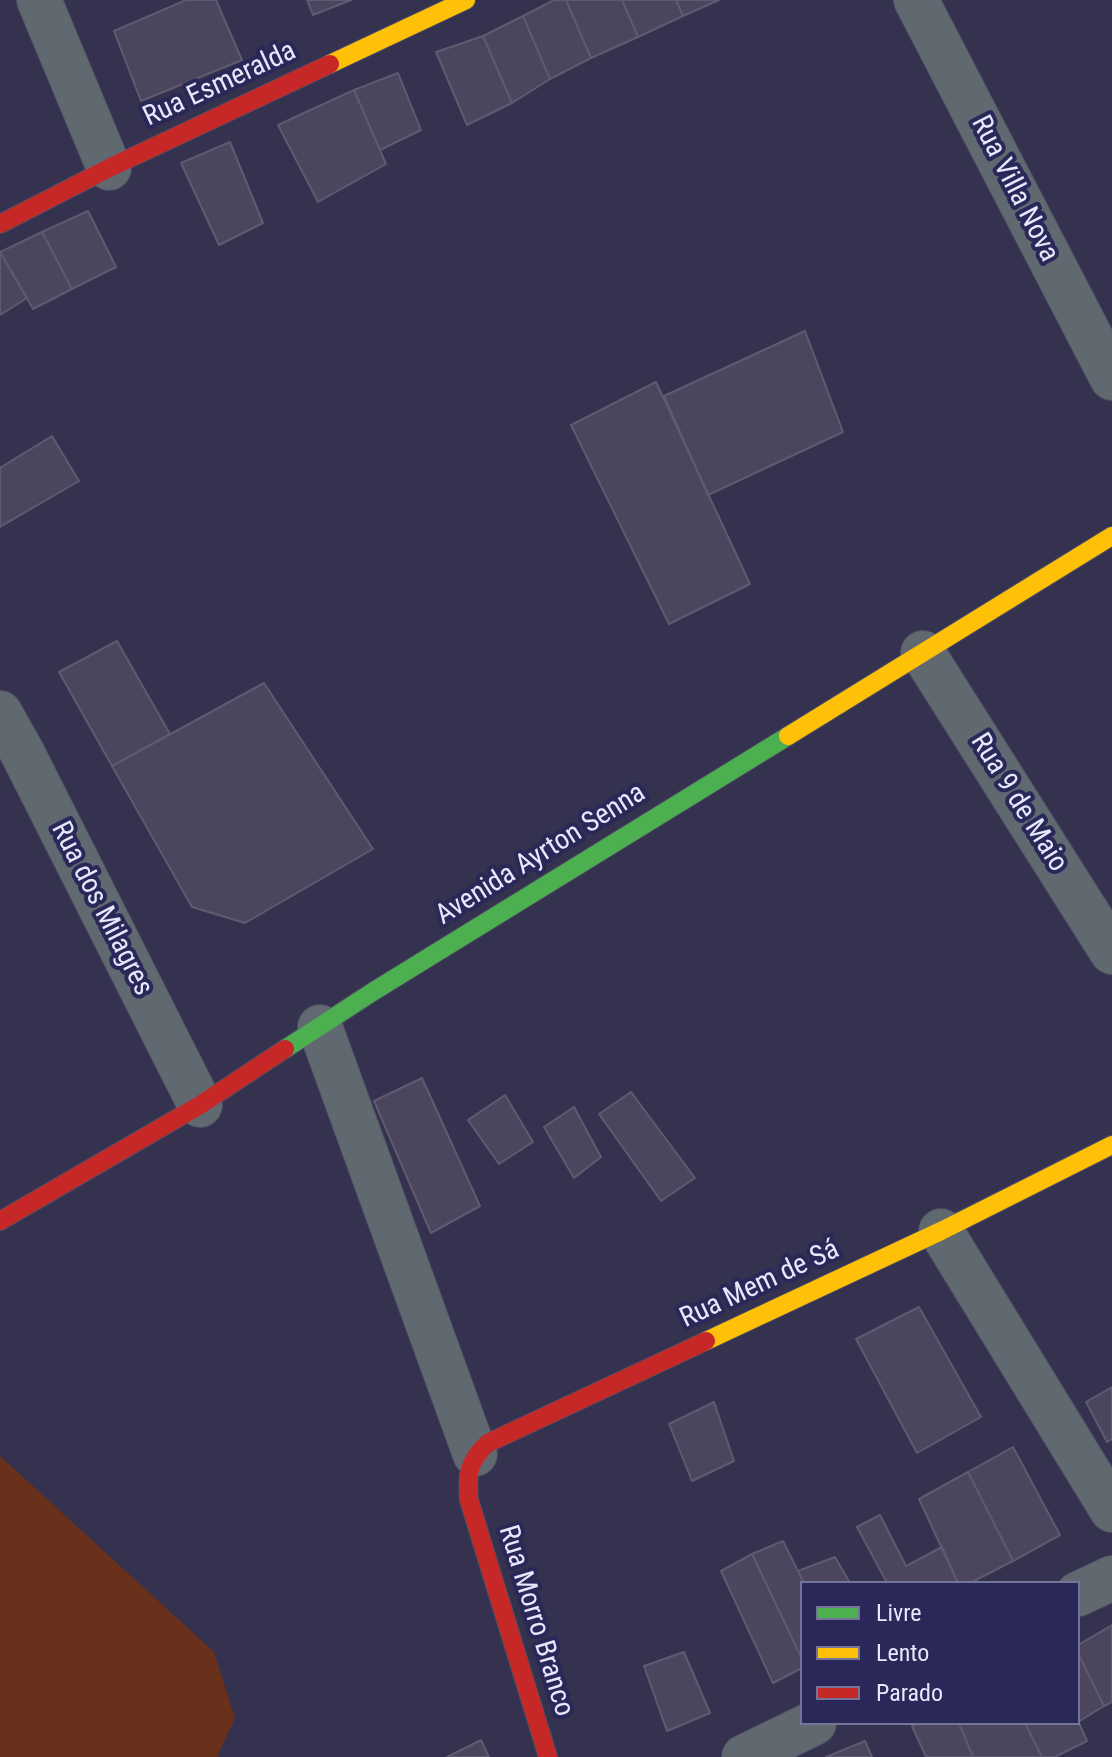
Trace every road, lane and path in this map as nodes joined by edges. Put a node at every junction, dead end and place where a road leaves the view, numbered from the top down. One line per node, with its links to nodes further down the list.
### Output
1 (39, 0): 4 (street)
2 (466, 0): 4 (main road, Rua Esmeralda)
3 (916, 0): 6 (street, Rua Villa Nova)
4 (109, 168): 5 (main road, Rua Esmeralda)
5 (0, 224)
6 (1112, 378)
7 (1112, 536): 8 (main road, Avenida Ayrton Senna)
8 (923, 653): 10 (street, Rua 9 de Maio); 11 (main road, Avenida Ayrton Senna)
9 (0, 713): 12 (street, Rua dos Milagres)
10 (1112, 952)
11 (320, 1027): 12 (main road, Avenida Ayrton Senna); 16 (street)
12 (200, 1105): 14 (main road, Avenida Ayrton Senna)
13 (1112, 1145): 15 (main road, Rua Mem de Sá)
14 (0, 1221)
15 (941, 1231): 16 (main road, Rua Mem de Sá); 17 (street)
16 (475, 1454): 21 (main road, Rua Morro Branco)
17 (1112, 1510)
18 (1112, 1578): 19 (street)
19 (1080, 1593)
20 (810, 1725): 22 (street)
21 (548, 1757)
22 (744, 1757)

